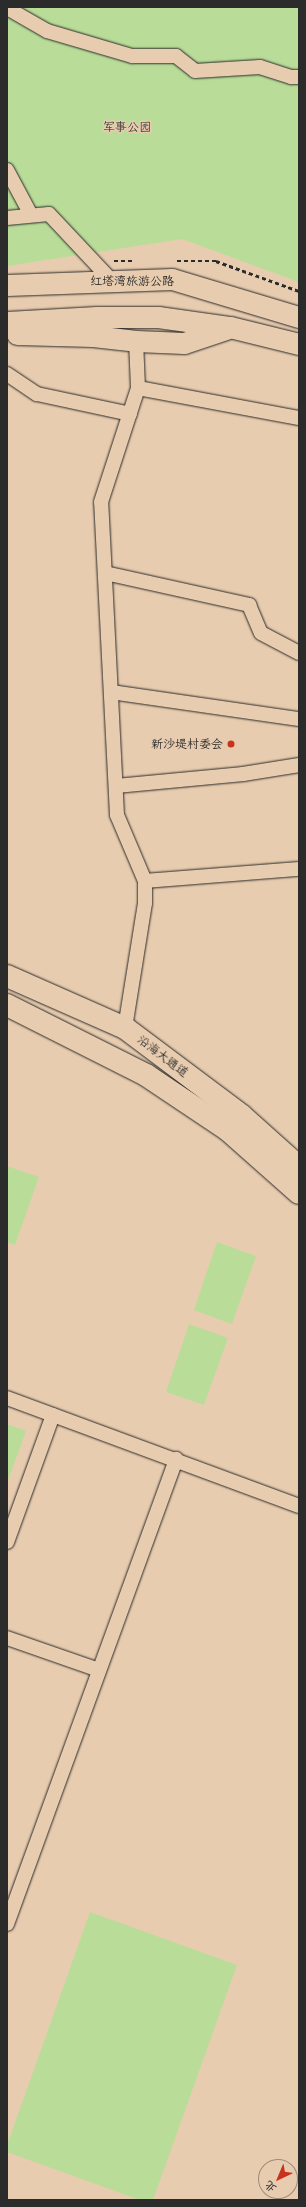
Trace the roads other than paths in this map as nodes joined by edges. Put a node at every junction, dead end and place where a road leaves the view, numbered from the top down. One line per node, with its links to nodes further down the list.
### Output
1 (7, 8): 2 (street)
2 (299, 76)
3 (7, 170): 4 (street)
4 (31, 215): 5 (street); 6 (street)
5 (7, 218)
6 (112, 270): 7 (main road, 红塔湾旅游公路); 10 (main road, 红塔湾旅游公路)
7 (81, 282): 8 (main road, 红塔湾旅游公路); 9 (main road)
8 (7, 285)
9 (7, 298)
10 (299, 317)
11 (7, 322): 12 (main road)
12 (230, 328): 14 (main road); 15 (main road)
13 (7, 335): 14 (main road)
14 (136, 341): 17 (street)
15 (299, 344)
16 (7, 374): 18 (street)
17 (138, 388): 18 (street); 19 (street)
18 (130, 414): 20 (street)
19 (299, 418)
20 (105, 573): 21 (street); 22 (street)
21 (299, 653)
22 (111, 692): 23 (street); 25 (street)
23 (299, 719)
24 (299, 765): 25 (street)
25 (116, 786): 27 (street)
26 (299, 869): 27 (street)
27 (145, 881): 30 (street)
28 (7, 976): 30 (highway, 沿海大通道)
29 (7, 1005): 32 (highway, 沿海大通道)
30 (125, 1028): 31 (highway, 沿海大通道)
31 (200, 1084): 32 (highway); 33 (highway, 沿海大通道)
32 (188, 1103): 34 (highway, 沿海大通道)
33 (299, 1167)
34 (299, 1193)
35 (7, 1398): 36 (street)
36 (53, 1415): 37 (street); 39 (street)
37 (176, 1459): 38 (street); 41 (street)
38 (299, 1506)
39 (8, 1535)
40 (7, 1638): 41 (street)
41 (99, 1670): 42 (street)
42 (13, 1891): 43 (street)
43 (7, 1924)

